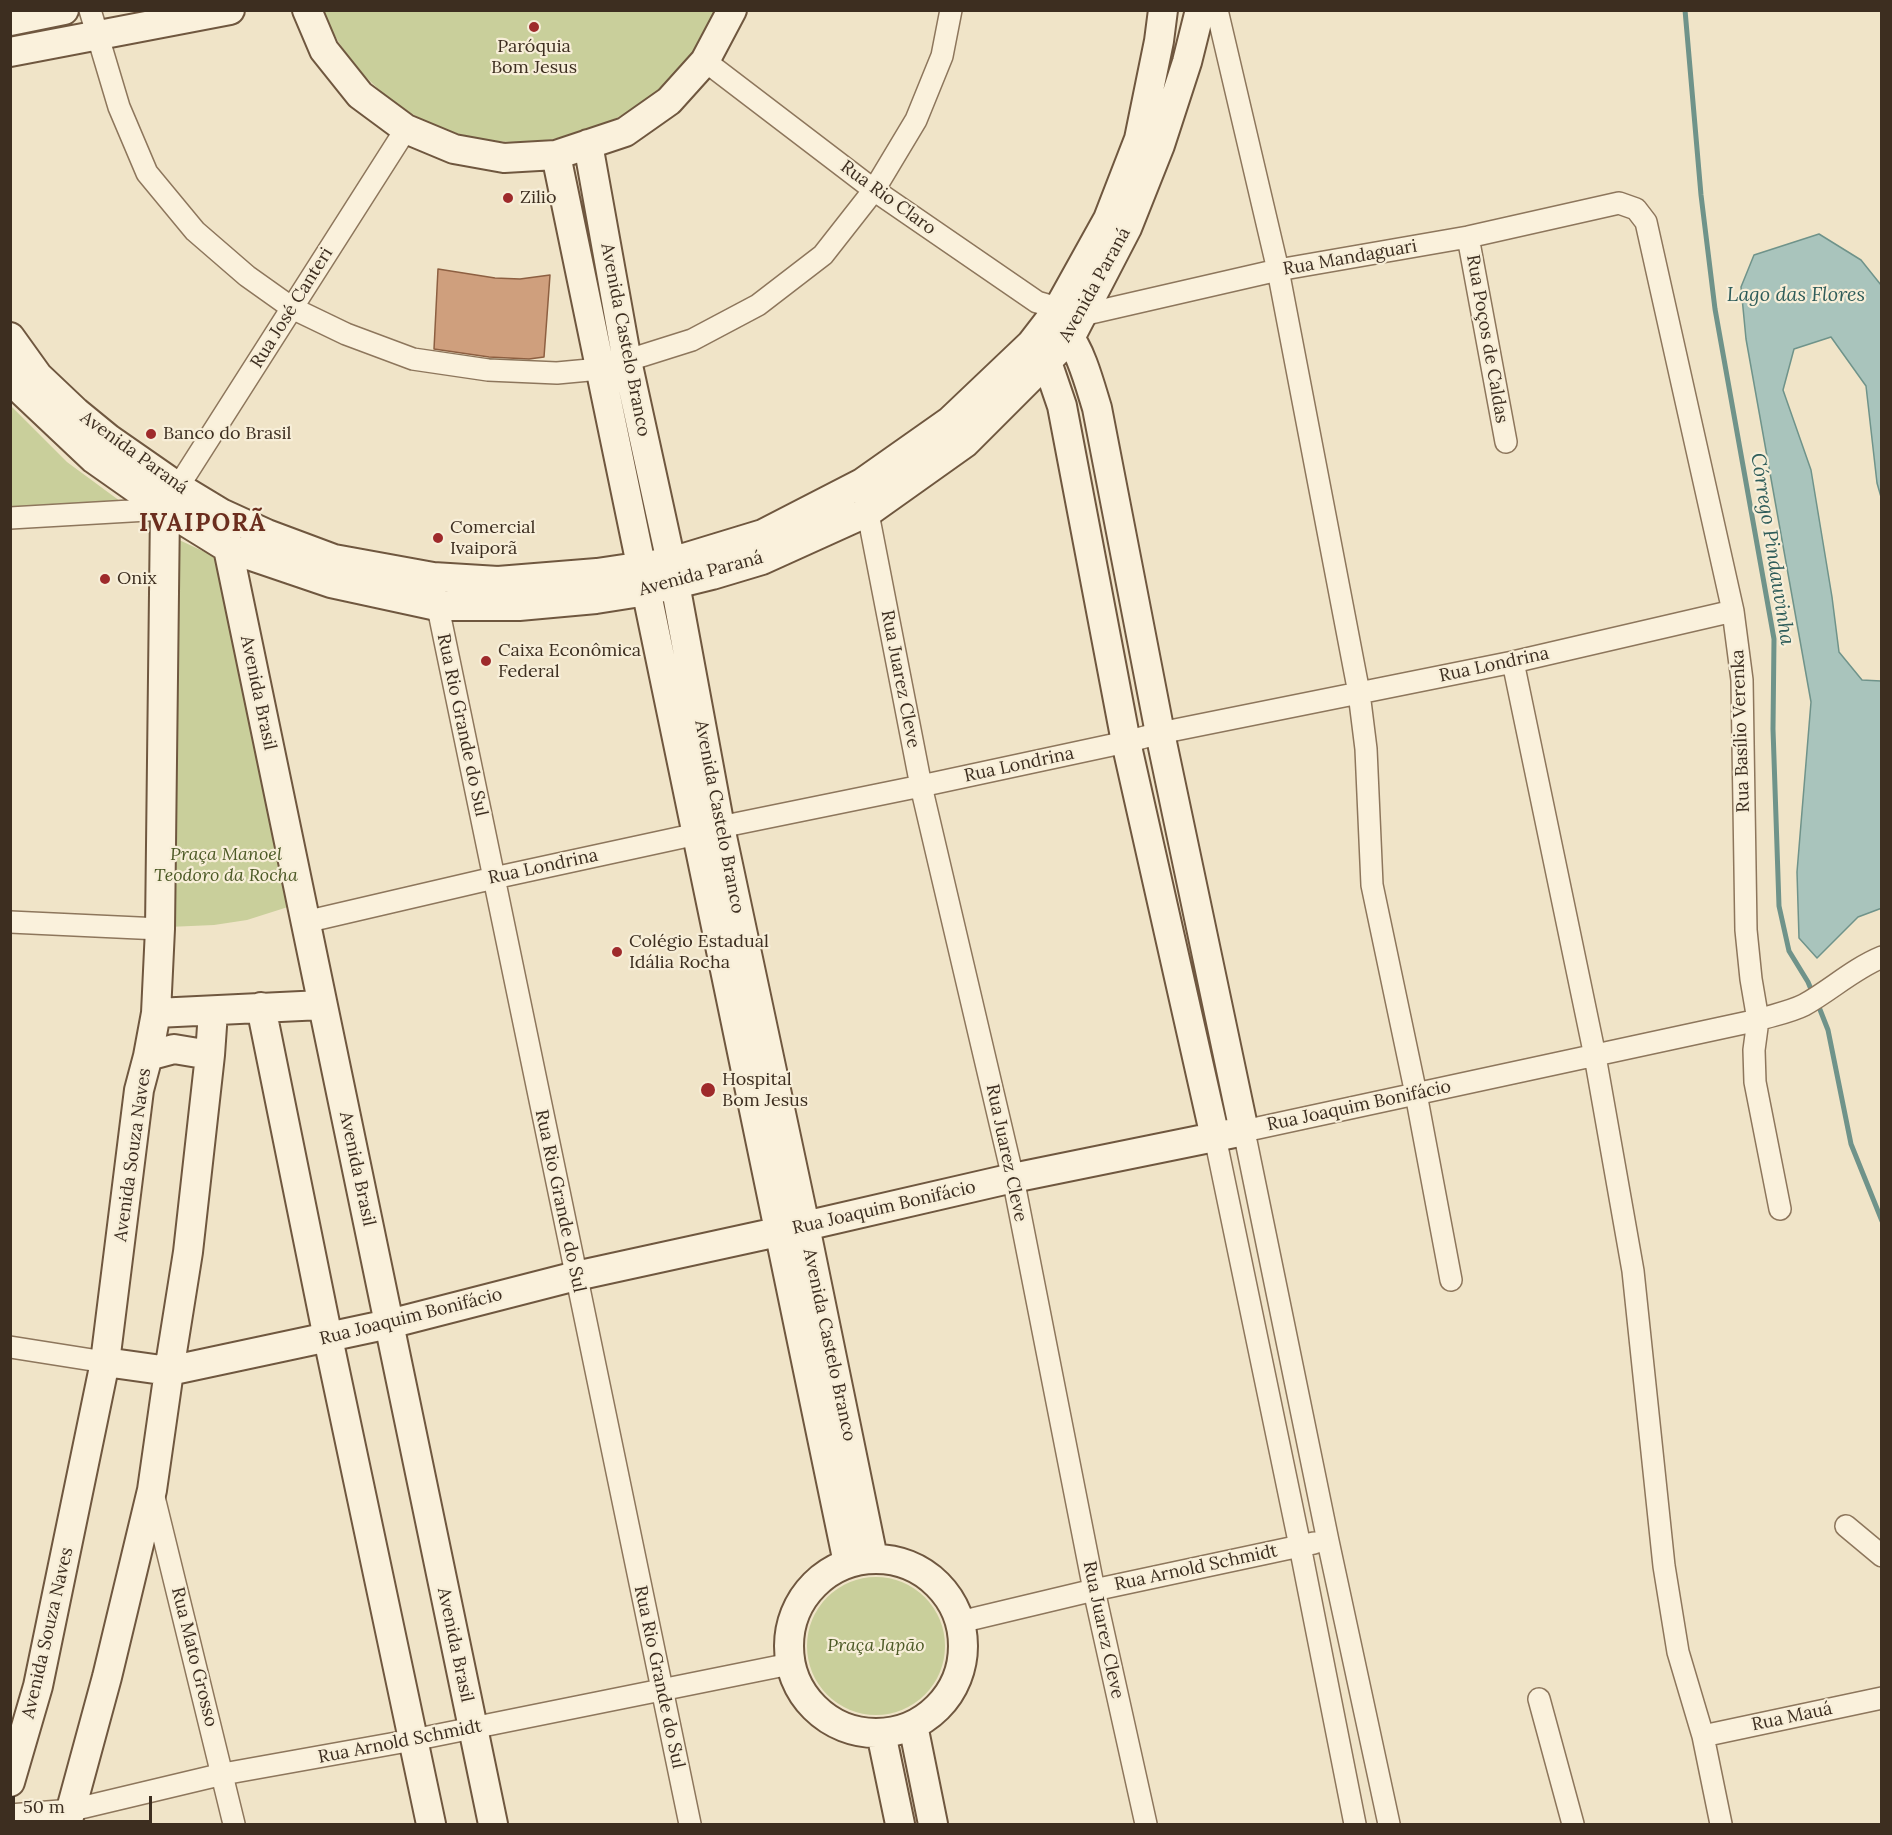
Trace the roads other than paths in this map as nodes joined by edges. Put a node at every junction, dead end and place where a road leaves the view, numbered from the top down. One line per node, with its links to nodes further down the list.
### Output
1 (64, 10): 9 (street)
2 (230, 10): 10 (street)
3 (307, 10): 13 (street)
4 (732, 10): 12 (street)
5 (951, 10): 16 (street)
6 (1162, 10): 21 (street, Avenida Paraná)
7 (1200, 10): 21 (street, Avenida Paraná)
8 (1217, 10): 19 (street)
9 (10, 21)
10 (94, 23): 11 (street); 20 (street)
11 (10, 52)
12 (705, 61): 14 (street); 16 (street, Rua Rio Claro)
13 (406, 129): 15 (street); 20 (street, Rua José Canteri)
14 (588, 144): 15 (street); 23 (street, Avenida Castelo Branco)
15 (556, 155): 24 (street, Avenida Castelo Branco)
16 (874, 190): 21 (street, Rua Rio Claro); 23 (street)
17 (1619, 203): 18 (street, Rua Mandaguari); 37 (street, Rua Basílio Verenka)
18 (1468, 237): 19 (street, Rua Mandaguari); 26 (street, Rua Poços de Caldas)
19 (1278, 270): 21 (street, Rua Mandaguari); 39 (street)
20 (292, 308): 24 (street); 28 (street, Rua José Canteri)
21 (1056, 332): 27 (street, Avenida Paraná); 29 (street, Avenida Paraná); 40 (street); 41 (street)
22 (10, 337): 28 (street, Avenida Paraná)
23 (627, 361): 24 (street); 33 (street, Avenida Castelo Branco)
24 (600, 369): 35 (street, Avenida Castelo Branco)
25 (10, 377): 28 (street, Avenida Paraná)
26 (1506, 442)
27 (862, 483): 29 (street, Rua Juarez Cleve); 33 (street, Avenida Paraná)
28 (172, 498): 30 (street, Avenida Paraná); 31 (street); 32 (street, Avenida Paraná); 47 (street, Avenida Souza Naves)
29 (868, 512): 33 (street, Avenida Paraná); 42 (street, Rua Juarez Cleve)
30 (221, 513): 32 (street, Avenida Brasil); 34 (street, Avenida Paraná)
31 (10, 518)
32 (228, 548): 36 (street, Avenida Paraná); 46 (street, Avenida Brasil)
33 (672, 573): 35 (street, Avenida Paraná); 43 (street, Avenida Castelo Branco)
34 (433, 577): 35 (street, Avenida Paraná); 36 (street, Rua Rio Grande do Sul)
35 (645, 579): 36 (street, Avenida Paraná); 43 (street, Avenida Castelo Branco)
36 (437, 606): 44 (street, Rua Rio Grande do Sul)
37 (1733, 611): 38 (street, Rua Londrina); 53 (street, Rua Basílio Verenka)
38 (1513, 662): 39 (street, Rua Londrina); 56 (street)
39 (1359, 693): 40 (street, Rua Londrina); 57 (street)
40 (1160, 733): 41 (street, Rua Londrina); 58 (street)
41 (1126, 742): 42 (street, Rua Londrina); 59 (street)
42 (921, 786): 43 (street, Rua Londrina); 60 (street, Rua Juarez Cleve)
43 (708, 830): 44 (street, Rua Londrina); 62 (street, Avenida Castelo Branco)
44 (494, 878): 46 (street, Rua Londrina); 63 (street, Rua Rio Grande do Sul)
45 (10, 922): 47 (street)
46 (305, 922): 49 (street, Avenida Brasil)
47 (160, 929): 52 (street, Avenida Souza Naves)
48 (1881, 957): 53 (street, Rua Joaquim Bonifácio)
49 (322, 1005): 50 (street); 65 (street, Avenida Brasil)
50 (261, 1007): 51 (street); 66 (street)
51 (213, 1012): 52 (street); 54 (street)
52 (156, 1013): 55 (street, Avenida Souza Naves)
53 (1758, 1020): 56 (street, Rua Joaquim Bonifácio); 61 (street, Rua Basílio Verenka)
54 (210, 1055): 55 (street); 69 (street)
55 (148, 1056): 68 (street, Avenida Souza Naves)
56 (1595, 1056): 57 (street, Rua Joaquim Bonifácio); 85 (street)
57 (1416, 1094): 58 (street, Rua Joaquim Bonifácio); 64 (street)
58 (1244, 1131): 59 (street, Rua Joaquim Bonifácio); 72 (street)
59 (1215, 1137): 60 (street, Rua Joaquim Bonifácio); 73 (street)
60 (1013, 1178): 62 (street, Rua Joaquim Bonifácio); 76 (street, Rua Juarez Cleve)
61 (1780, 1209)
62 (792, 1229): 63 (street, Rua Joaquim Bonifácio); 75 (street, Avenida Castelo Branco)
63 (576, 1276): 65 (street, Rua Joaquim Bonifácio); 79 (street, Rua Rio Grande do Sul)
64 (1451, 1280)
65 (389, 1324): 66 (street, Rua Joaquim Bonifácio); 83 (street, Avenida Brasil)
66 (328, 1338): 69 (street, Rua Joaquim Bonifácio); 86 (street)
67 (10, 1347): 68 (street, Rua Joaquim Bonifácio)
68 (105, 1362): 69 (street, Rua Joaquim Bonifácio); 88 (street, Avenida Souza Naves)
69 (169, 1371): 70 (street)
70 (152, 1490): 87 (street, Rua Mato Grosso); 90 (street)
71 (1846, 1526): 74 (street)
72 (1328, 1541): 73 (street, Rua Arnold Schmidt); 99 (street)
73 (1299, 1546): 76 (street, Rua Arnold Schmidt); 98 (street)
74 (1881, 1556)
75 (861, 1560): 77 (street); 78 (street)
76 (1094, 1590): 77 (street, Rua Arnold Schmidt); 97 (street, Rua Juarez Cleve)
77 (960, 1622): 82 (street)
78 (790, 1664): 79 (street, Rua Arnold Schmidt); 84 (street)
79 (662, 1690): 83 (street, Rua Arnold Schmidt); 94 (street, Rua Rio Grande do Sul)
80 (1881, 1698): 85 (street, Rua Mauá)
81 (1539, 1699): 100 (street)
82 (913, 1725): 84 (street); 96 (street)
83 (473, 1728): 86 (street, Rua Arnold Schmidt); 93 (street, Avenida Brasil)
84 (881, 1733): 95 (street)
85 (1703, 1736): 101 (street)
86 (413, 1740): 87 (street, Rua Arnold Schmidt); 92 (street)
87 (223, 1774): 90 (street, Rua Arnold Schmidt); 91 (street, Rua Mato Grosso)
88 (10, 1782)
89 (10, 1815): 90 (street, Rua Arnold Schmidt)
90 (69, 1817)
91 (234, 1824)
92 (431, 1824)
93 (493, 1824)
94 (690, 1824)
95 (900, 1824)
96 (933, 1824)
97 (1146, 1824)
98 (1355, 1824)
99 (1389, 1824)
100 (1573, 1824)
101 (1721, 1824)

